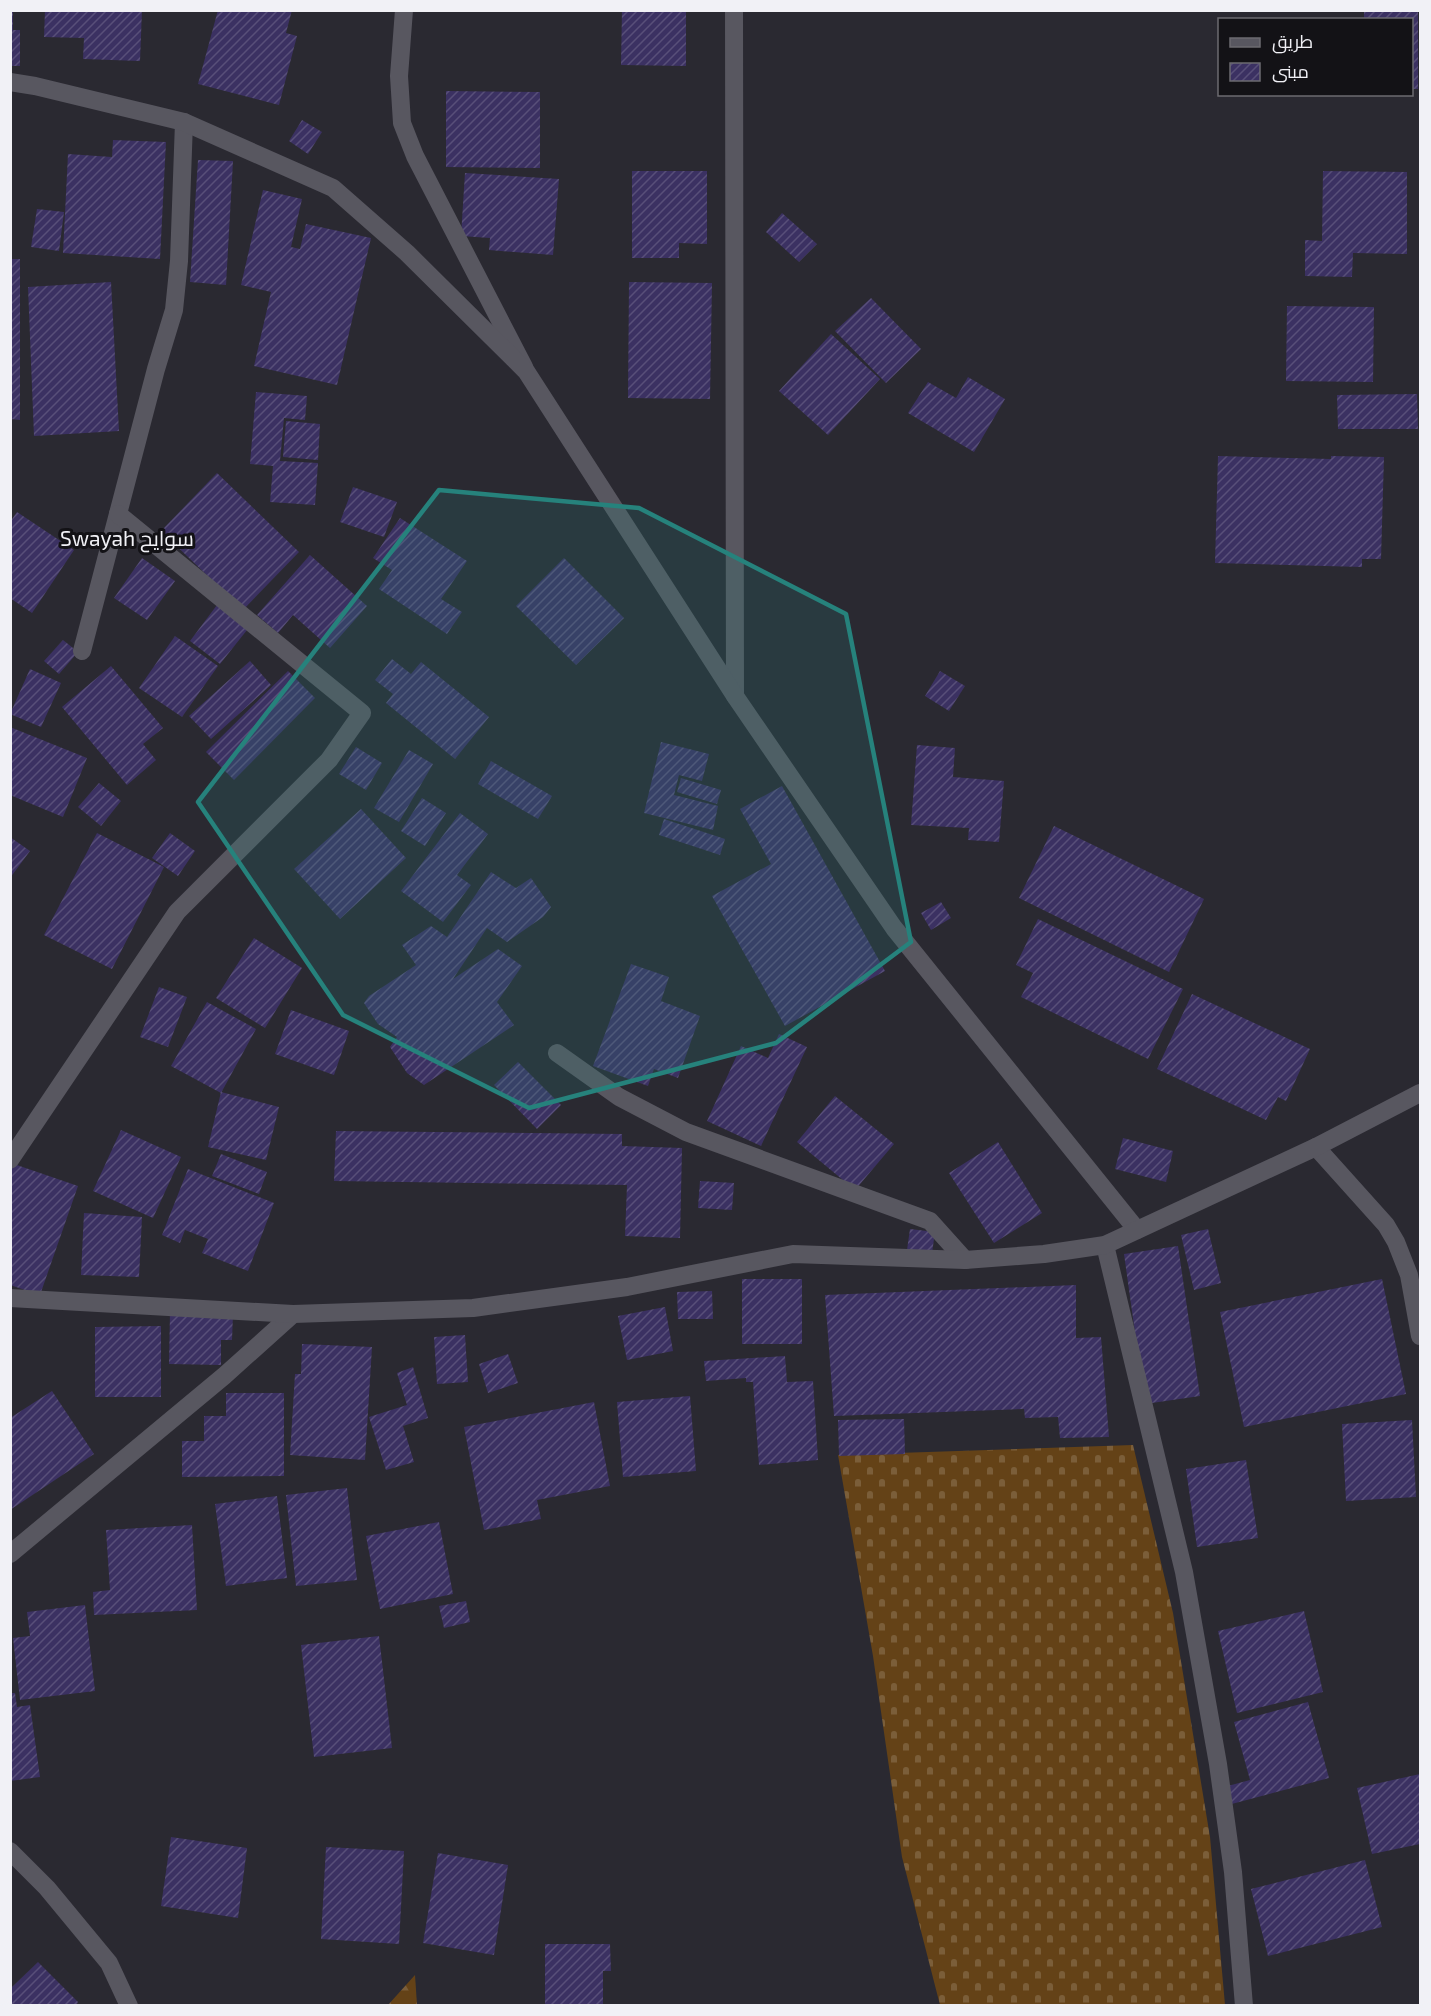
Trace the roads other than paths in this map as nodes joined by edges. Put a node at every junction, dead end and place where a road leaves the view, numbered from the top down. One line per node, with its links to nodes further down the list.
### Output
1 (404, 10): 5 (street)
2 (734, 10): 8 (street)
3 (10, 82): 4 (street)
4 (184, 122): 5 (street); 6 (street)
5 (526, 371): 8 (street)
6 (118, 514): 7 (street); 12 (street)
7 (82, 651)
8 (735, 696): 13 (street)
9 (557, 1053): 15 (street)
10 (1420, 1093): 11 (street)
11 (1316, 1147): 13 (street); 18 (street)
12 (10, 1160)
13 (1137, 1230): 14 (street)
14 (1105, 1245): 15 (street); 22 (street)
15 (964, 1260): 17 (street)
16 (10, 1298): 17 (street)
17 (293, 1314): 19 (street)
18 (1420, 1336)
19 (10, 1554)
20 (10, 1851): 21 (street)
21 (129, 2006)
22 (1244, 2006)

